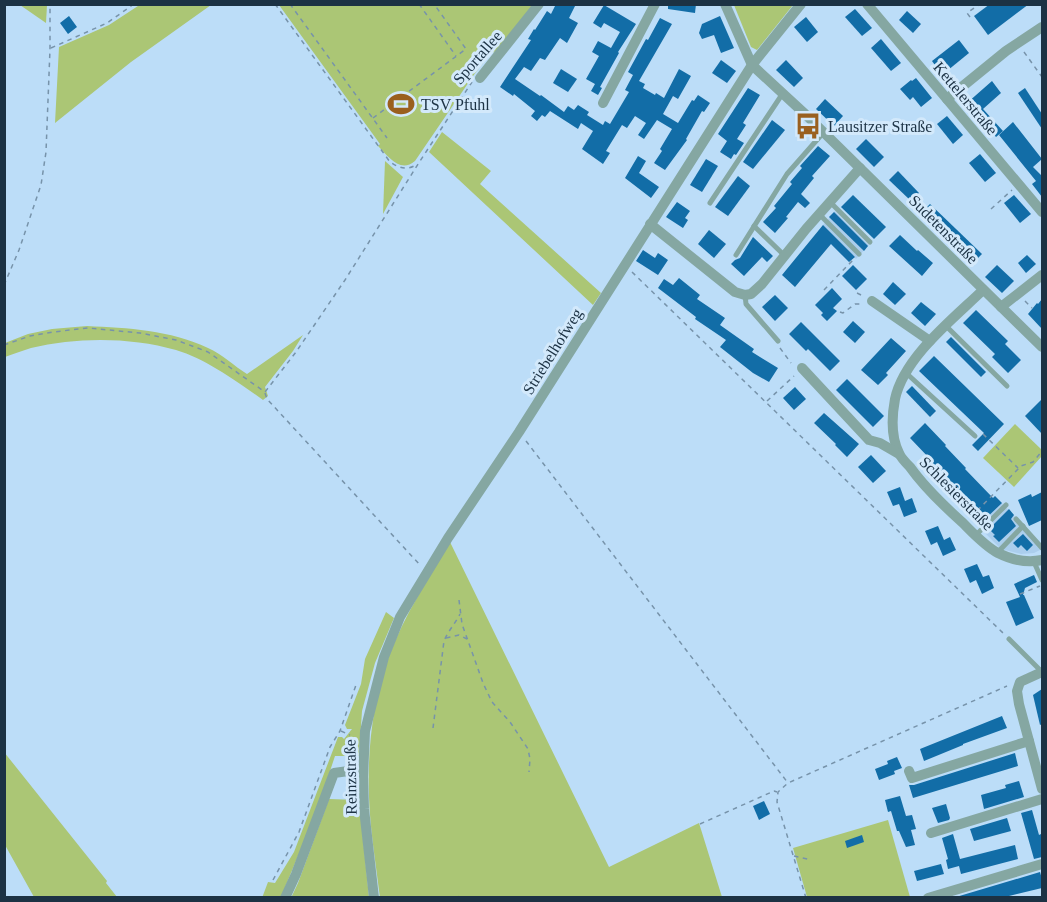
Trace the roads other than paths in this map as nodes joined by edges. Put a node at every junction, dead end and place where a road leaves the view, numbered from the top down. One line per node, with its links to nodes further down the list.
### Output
1 (539, 4): 8 (street, Sportallee)
2 (655, 4): 11 (street)
3 (725, 4): 7 (street)
4 (801, 4): 7 (street, Striebelhofweg)
5 (867, 4): 10 (street, Kettelerstraße)
6 (1042, 27): 10 (street)
7 (752, 65): 9 (street, Sudetenstraße); 18 (street, Striebelhofweg)
8 (480, 78)
9 (783, 93): 12 (street, Sudetenstraße); 15 (lane)
10 (947, 99): 16 (street, Kettelerstraße)
11 (603, 103)
12 (824, 133): 13 (street, Sudetenstraße); 19 (lane)
13 (860, 168): 14 (street); 25 (street, Sudetenstraße)
14 (830, 202): 17 (street); 20 (lane)
15 (710, 203)
16 (1042, 212)
17 (819, 214): 21 (lane); 23 (street)
18 (650, 224): 26 (street); 49 (street, Striebelhofweg)
19 (754, 226): 22 (lane); 23 (lane)
20 (870, 242)
21 (859, 254)
22 (736, 255)
23 (785, 256): 26 (street)
24 (1042, 275): 28 (street)
25 (983, 290): 28 (street, Sudetenstraße); 29 (street, Schlesierstraße)
26 (745, 295): 30 (lane)
27 (872, 301): 31 (street)
28 (1001, 307): 32 (street, Sudetenstraße)
29 (946, 326): 31 (street, Schlesierstraße); 35 (lane)
30 (778, 341)
31 (930, 341): 34 (street, Schlesierstraße)
32 (1042, 347)
33 (802, 368): 38 (street)
34 (905, 371): 36 (street, Schlesierstraße); 37 (lane)
35 (1007, 386)
36 (893, 429): 38 (street); 39 (street, Schlesierstraße)
37 (975, 436)
38 (880, 443): 39 (street)
39 (899, 454): 43 (street, Schlesierstraße)
40 (1006, 505): 43 (lane)
41 (1016, 519): 42 (lane)
42 (1023, 526): 44 (lane); 45 (lane)
43 (976, 535): 45 (street, Schlesierstraße)
44 (1042, 548)
45 (998, 552): 46 (street, Schlesierstraße)
46 (1038, 561): 47 (lane)
47 (1042, 583)
48 (1009, 639): 50 (lane)
49 (384, 657): 52 (street, Reinzstraße)
50 (1042, 672): 51 (street)
51 (1029, 741): 53 (street); 54 (street)
52 (363, 769): 58 (street); 59 (street, Reinzstraße)
53 (909, 771)
54 (1042, 789)
55 (1042, 799): 56 (street)
56 (931, 833)
57 (1042, 864): 60 (street)
58 (285, 897)
59 (375, 897)
60 (928, 897)

